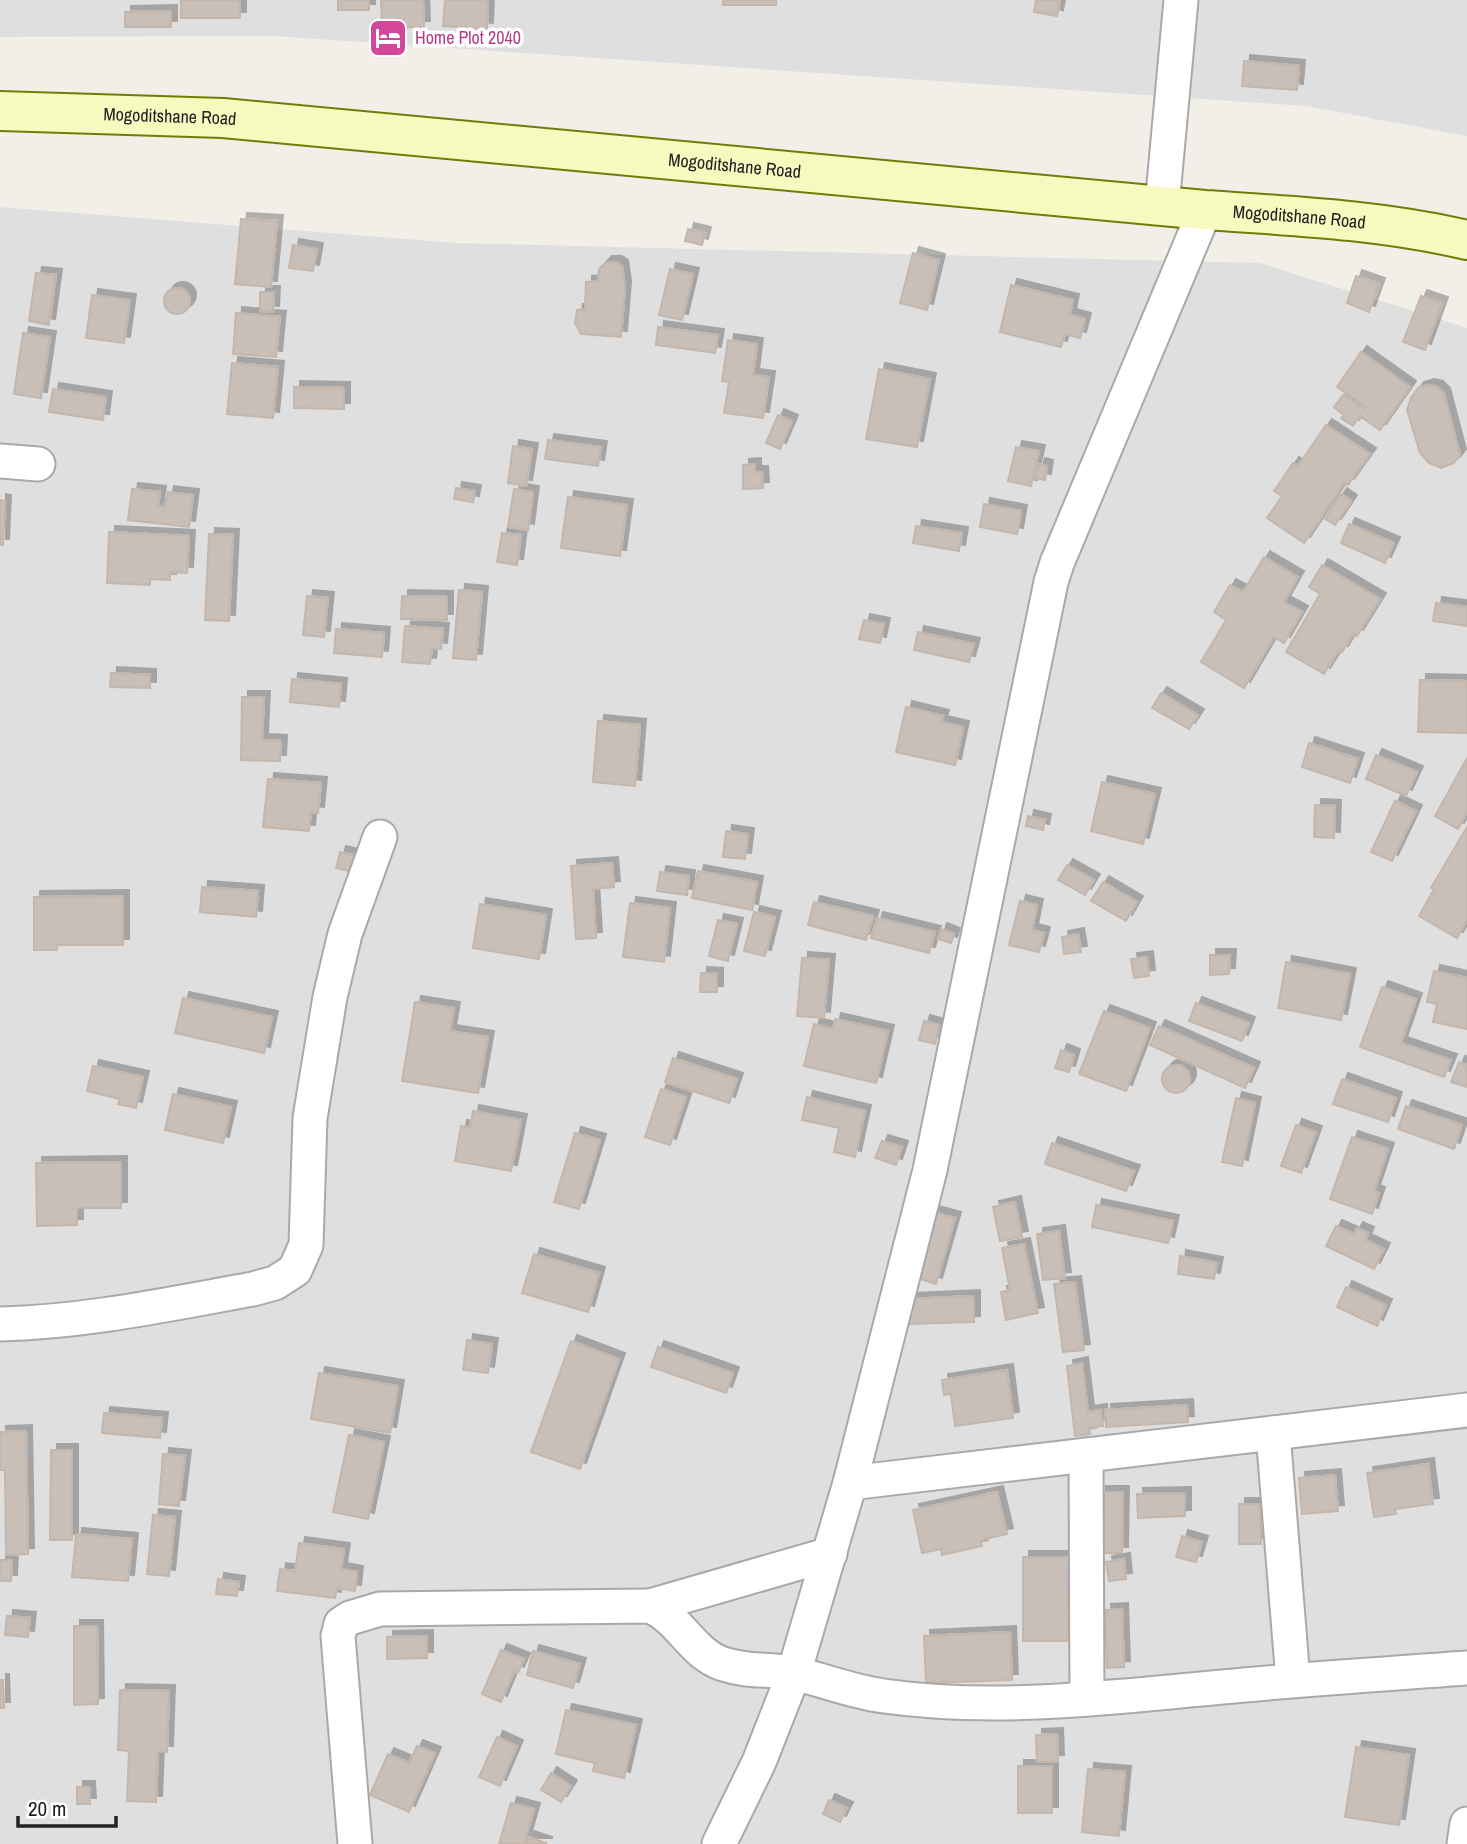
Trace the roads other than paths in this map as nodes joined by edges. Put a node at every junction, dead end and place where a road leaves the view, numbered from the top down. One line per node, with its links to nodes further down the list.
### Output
1 (1181, 0): 3 (street)
2 (0, 111): 3 (main road, Mogoditshane Road)
3 (1162, 206): 4 (main road, Mogoditshane Road)
4 (1205, 210): 5 (main road, Mogoditshane Road); 14 (street)
5 (1467, 240)
6 (0, 461): 7 (street)
7 (38, 464)
8 (380, 837): 9 (street)
9 (0, 1324)
10 (1467, 1409): 11 (street); 12 (street)
11 (1467, 1416)
12 (1273, 1433): 13 (street); 19 (street)
13 (1086, 1455): 14 (street); 20 (street)
14 (850, 1483): 15 (street)
15 (830, 1554): 16 (street); 18 (street)
16 (650, 1606): 18 (street); 22 (street)
17 (1467, 1668): 19 (street)
18 (794, 1673): 20 (street); 23 (street)
19 (1293, 1680): 20 (street)
20 (1087, 1699)
21 (1467, 1824): 24 (street)
22 (355, 1844)
23 (719, 1844)
24 (1464, 1844)

